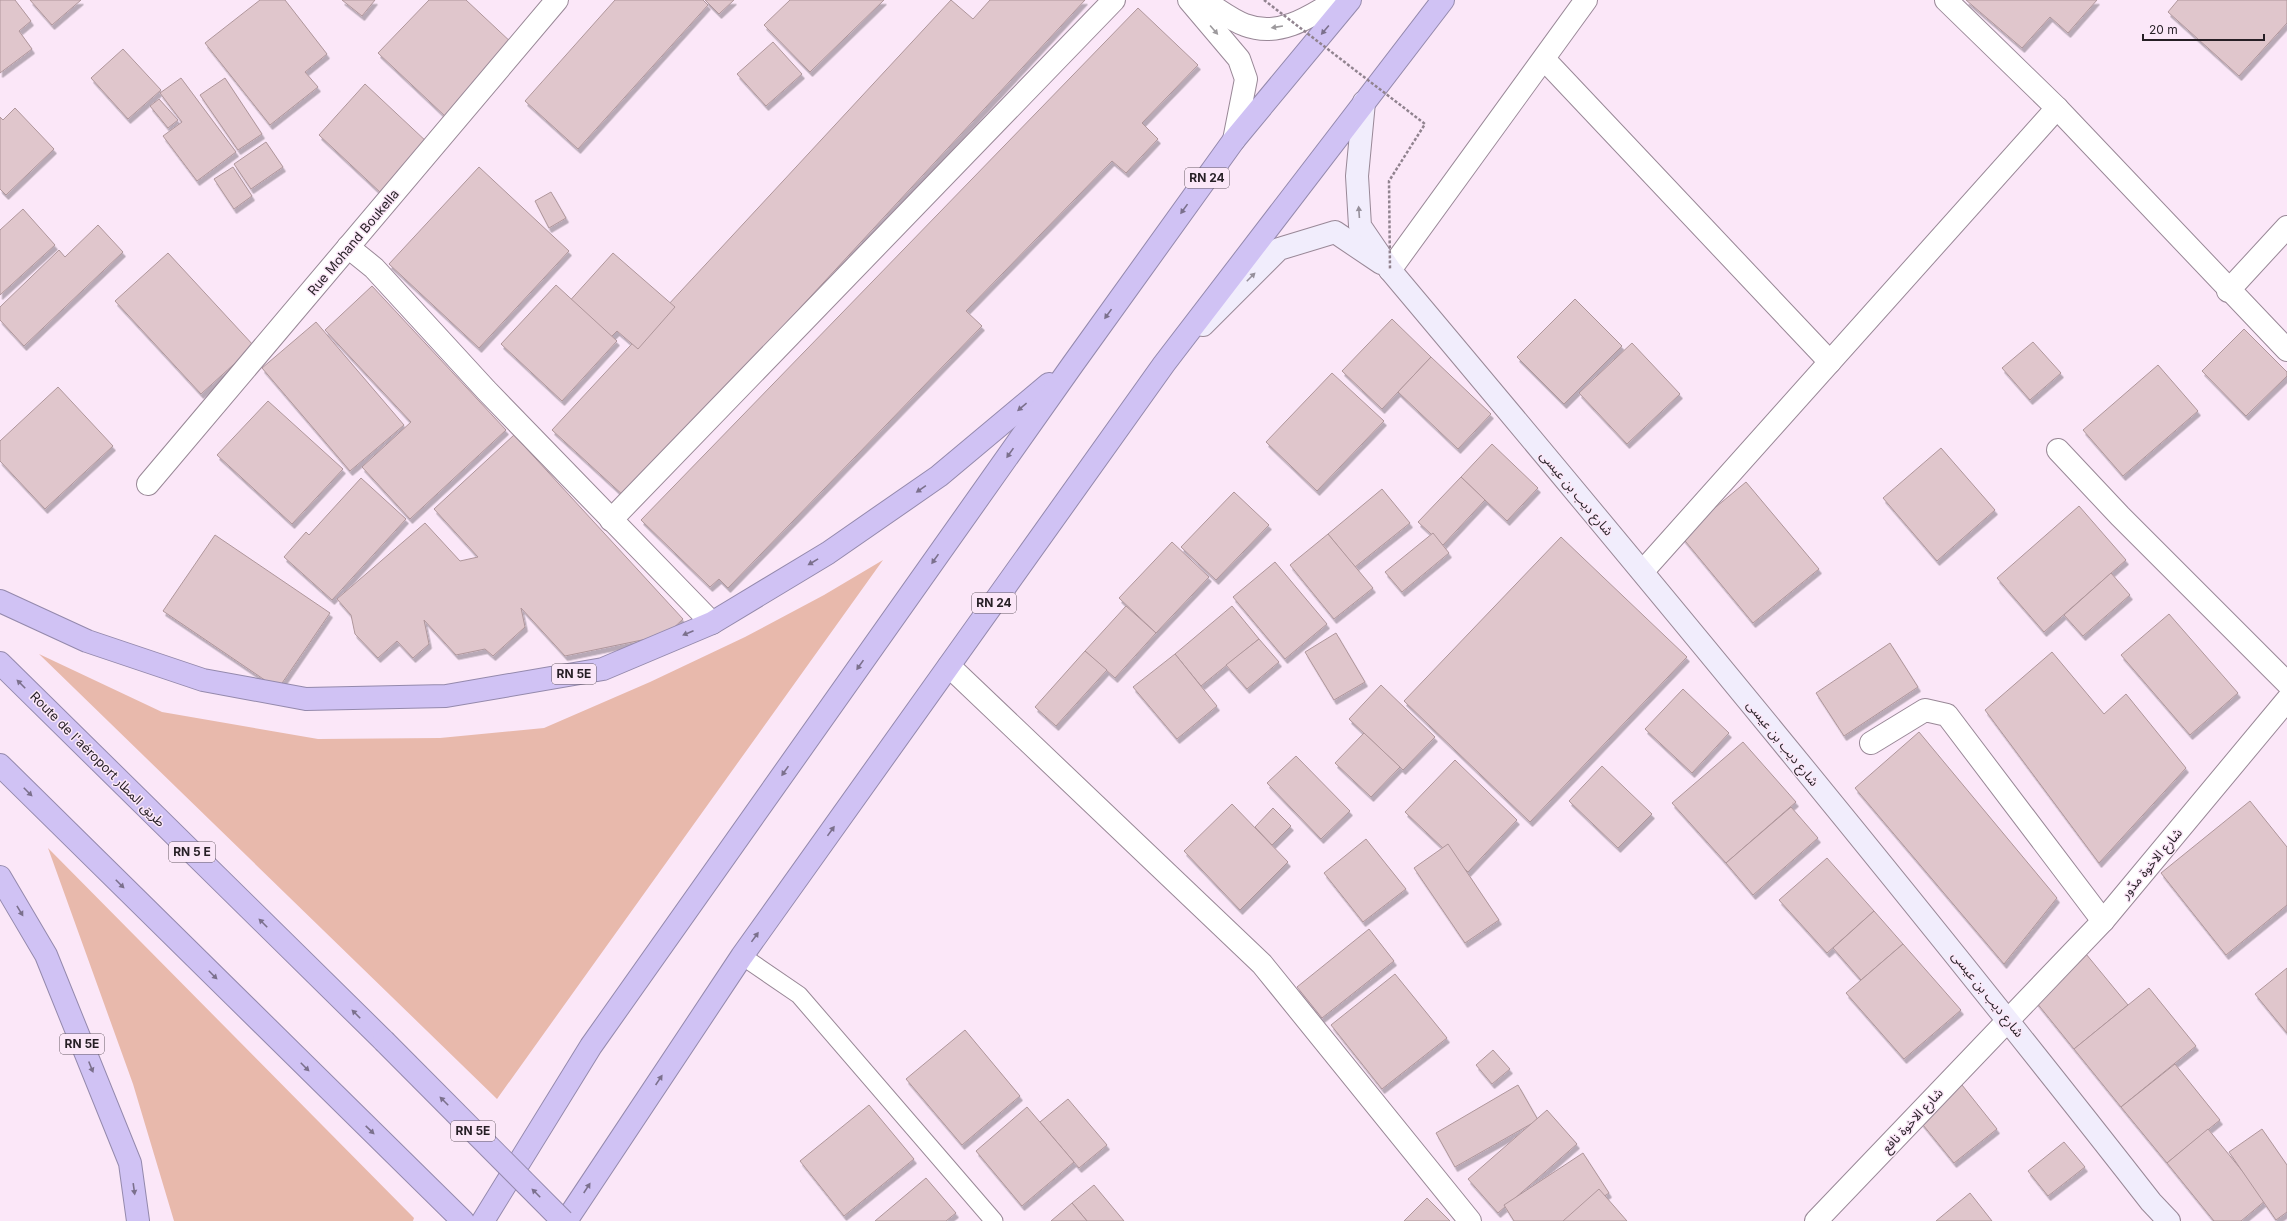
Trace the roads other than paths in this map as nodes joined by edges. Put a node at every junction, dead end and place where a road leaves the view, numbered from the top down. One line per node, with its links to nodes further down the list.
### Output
1 (557, 0): 15 (street, Rue Mohand Boukella)
2 (1114, 0): 24 (street)
3 (1189, 0): 13 (street, one-way to 13)
4 (1203, 0): 5 (street, one-way to 4)
5 (1337, 0)
6 (1350, 0): 13 (highway, RN 24, one-way to 13)
7 (1443, 0): 11 (highway, RN 24)
8 (1586, 0): 10 (street)
9 (1946, 0): 12 (street)
10 (1544, 59): 16 (street); 19 (street)
11 (1364, 102): 16 (street, one-way to 11); 21 (highway, RN 24)
12 (2057, 108): 17 (street); 19 (street)
13 (1234, 140): 20 (highway, RN 24, one-way to 20)
14 (2287, 226): 17 (street)
15 (348, 247): 23 (street, Rue Mohand Boukella); 24 (street)
16 (1390, 270): 21 (street, one-way to 16); 25 (street, شارع ديب بن عيسى)
17 (2228, 291): 18 (street)
18 (2287, 350)
19 (1830, 362): 25 (street)
20 (1073, 364): 27 (highway, RN 5E, one-way to 27); 42 (highway, RN 24, one-way to 42)
21 (1164, 364): 29 (highway, RN 24)
22 (2058, 450): 30 (street)
23 (148, 484)
24 (611, 520): 27 (street)
25 (1642, 571): 37 (street, شارع ديب بن عيسى)
26 (0, 601): 27 (highway, RN 5E, one-way to 26)
27 (712, 623)
28 (0, 663): 38 (highway, Route de l'aéroport طريق المطار / RN 5 E, one-way to 28)
29 (948, 666): 36 (highway, RN 24, one-way to 29); 44 (street)
30 (2287, 683)
31 (2287, 700): 35 (street, شارع الاخوة مدّور)
32 (1871, 743): 35 (street)
33 (0, 765): 41 (highway, one-way to 41)
34 (0, 878): 40 (highway, RN 5E, one-way to 40)
35 (2103, 921): 37 (street, شارع الاخوة مدّور)
36 (742, 956): 39 (lane); 43 (highway, RN 24, one-way to 36)
37 (2008, 1019): 45 (street, شارع الاخوة نافع); 46 (street, شارع ديب بن عيسى)
38 (384, 1041): 43 (highway, RN 5E, one-way to 38, bridge)
39 (994, 1220)
40 (138, 1221)
41 (463, 1221)
42 (483, 1221)
43 (564, 1221)
44 (1470, 1221)
45 (1816, 1221)
46 (2169, 1221)

